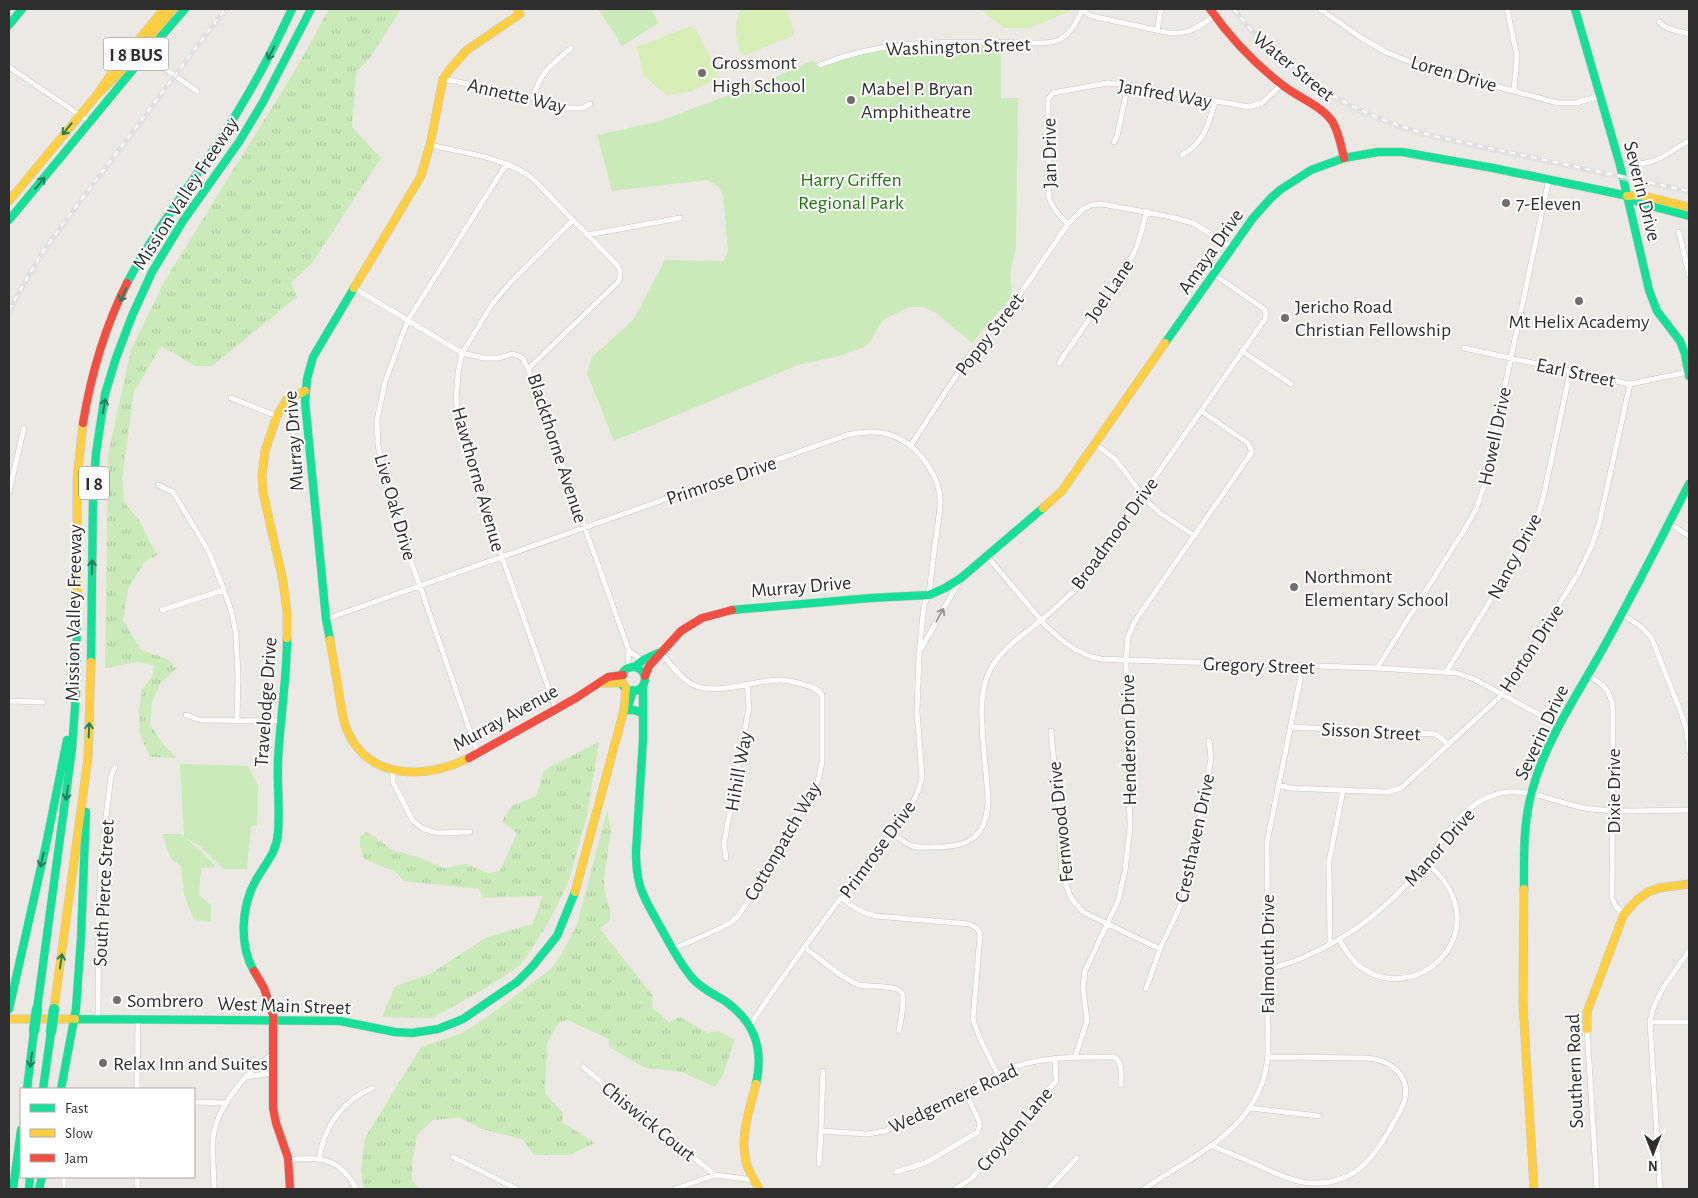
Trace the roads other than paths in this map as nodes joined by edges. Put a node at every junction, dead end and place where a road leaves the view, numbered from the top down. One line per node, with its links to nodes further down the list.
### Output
1 (22, 9): 15 (main road)
2 (164, 9): 27 (main road)
3 (173, 9): 27 (main road, I 8 BUS)
4 (185, 9): 19 (main road, I 8 BUS)
5 (292, 9): 106 (main road, Mission Valley Freeway / I 8, one-way to 106)
6 (311, 9): 123 (main road, Mission Valley Freeway / I 8, one-way to 6)
7 (1082, 9): 16 (street); 20 (street, Washington Street)
8 (1160, 9): 16 (street)
9 (1320, 9): 25 (street, Loren Drive)
10 (1507, 9): 25 (street)
11 (1575, 9): 28 (main road, Severin Drive)
12 (521, 10): 22 (main road, Murray Drive)
13 (1212, 12): 16 (street); 23 (main road, Water Street)
14 (1659, 22): 17 (street)
15 (9, 25)
16 (1157, 30)
17 (1689, 34)
18 (571, 48): 29 (street)
19 (145, 55): 26 (street); 34 (main road, I 8 BUS)
20 (820, 65)
21 (9, 67): 33 (street)
22 (443, 79): 29 (street, Annette Way); 37 (main road, Murray Drive)
23 (1282, 84): 30 (street, Janfred Way); 39 (main road, Water Street)
24 (1128, 85): 30 (street, Janfred Way); 32 (street, Janfred Way); 36 (street)
25 (1514, 90): 28 (street, Loren Drive)
26 (197, 91)
27 (96, 96): 33 (main road, I 8 BUS)
28 (1599, 96): 41 (main road, Severin Drive)
29 (533, 97): 31 (street, Annette Way)
30 (1215, 102): 38 (street)
31 (590, 104)
32 (1048, 104): 51 (street, Jan Drive)
33 (80, 115): 34 (street); 44 (main road, I 8 BUS, one-way to 44)
34 (90, 122): 49 (main road, I 8 BUS, one-way to 34)
35 (1689, 141): 41 (street)
36 (1114, 142)
37 (430, 145): 40 (street, Blackthorne Avenue); 57 (main road, Murray Drive)
38 (1182, 155)
39 (1344, 158): 42 (main road, Amaya Drive); 54 (main road, Amaya Drive)
40 (507, 164): 50 (street, Blackthorne Avenue); 58 (street, Live Oak Drive)
41 (1620, 165): 43 (main road, Severin Drive)
42 (1549, 179): 43 (main road, Amaya Drive); 62 (street, Howell Drive)
43 (1626, 196): 45 (main road, Amaya Drive); 47 (main road, Amaya Drive); 66 (main road, Severin Drive)
44 (9, 201)
45 (1689, 207)
46 (1147, 212): 51 (street, Poppy Street); 54 (street, Poppy Street); 63 (street, Joel Lane)
47 (1689, 216)
48 (680, 218): 53 (street)
49 (9, 220)
50 (573, 220): 53 (street, Blackthorne Avenue); 61 (street, Hawthorne Avenue)
51 (1068, 224): 75 (street, Poppy Street)
52 (1679, 232): 56 (street)
53 (587, 235): 64 (street, Blackthorne Avenue)
54 (1234, 248): 55 (main road, Amaya Drive)
55 (1215, 274): 60 (street, Broadmoor Drive); 74 (main road, Amaya Drive)
56 (1689, 275)
57 (354, 288): 58 (street); 69 (main road, Murray Drive)
58 (408, 320): 61 (street); 87 (street, Live Oak Drive)
59 (1464, 348): 62 (street, Earl Street)
60 (1242, 351): 67 (street); 71 (street, Broadmoor Drive)
61 (462, 353): 64 (street); 85 (street, Hawthorne Avenue)
62 (1511, 358): 65 (street, Earl Street); 100 (street, Howell Drive)
63 (1059, 363)
64 (528, 369): 81 (street, Blackthorne Avenue)
65 (1570, 372): 68 (street, Earl Street); 101 (street, Nancy Drive)
66 (1689, 374): 68 (street, Earl Street)
67 (1290, 384)
68 (1630, 384): 107 (street, Horton Drive)
69 (305, 391): 72 (main road, Travelodge Drive); 92 (main road, Murray Drive)
70 (231, 398): 72 (street)
71 (1201, 411): 79 (street, Broadmoor Drive); 82 (street, Henderson Drive)
72 (277, 416): 115 (main road, Travelodge Drive)
73 (24, 428): 78 (street)
74 (1095, 444): 79 (street); 84 (main road, Amaya Drive)
75 (911, 445): 81 (street, Primrose Drive); 89 (street, Primrose Drive)
76 (1689, 484): 80 (main road, Severin Drive)
77 (158, 485): 88 (street)
78 (9, 492)
79 (1142, 495): 82 (street); 93 (street, Broadmoor Drive)
80 (1669, 523): 83 (street); 91 (main road, Severin Drive)
81 (584, 527): 85 (street, Primrose Drive); 95 (street, Blackthorne Avenue)
82 (1195, 536): 98 (street, Henderson Drive)
83 (1689, 536)
84 (987, 556): 86 (main road, Amaya Drive); 93 (street, Gregory Street)
85 (501, 557): 87 (street, Primrose Drive); 110 (street, Hawthorne Avenue)
86 (961, 578): 89 (main road, Amaya Drive); 97 (street, Primrose Drive, one-way to 86)
87 (420, 586): 92 (street, Primrose Drive); 122 (street, Live Oak Drive)
88 (224, 590): 90 (street); 114 (street)
89 (929, 595): 94 (main road, Murray Drive); 97 (street, Primrose Drive)
90 (162, 610)
91 (1622, 614): 102 (main road, Severin Drive); 121 (street)
92 (326, 619): 125 (main road, Murray Drive)
93 (1042, 619): 98 (street, Gregory Street); 132 (street, Broadmoor Drive)
94 (681, 631): 96 (main road, Murray Avenue)
95 (629, 651): 103 (street); 103 (street, Blackthorne Avenue)
96 (660, 652): 103 (main road, Murray Avenue); 104 (main road, Murray Avenue); 105 (street)
97 (919, 652): 132 (street, Primrose Drive)
98 (1126, 660): 99 (street, Gregory Street); 138 (street, Henderson Drive)
99 (1303, 666): 100 (street, Gregory Street); 117 (street, Falmouth Drive)
100 (1377, 668): 101 (street, Gregory Street)
101 (1446, 672): 107 (street, Gregory Street)
102 (1587, 675): 116 (main road, Severin Drive); 129 (street, Dixie Drive)
103 (630, 678): 104 (main road, Murray Avenue); 104 (main road); 110 (main road, Murray Avenue); 111 (main road); 112 (main road, West Main Street)
104 (644, 681): 111 (main road)
105 (747, 684): 133 (street, Hihill Way); 142 (street, Cottonpatch Way)
106 (76, 692): 147 (main road, one-way to 147); 168 (main road, Mission Valley Freeway / I 8, one-way to 168, bridge)
107 (1503, 694): 116 (street, Gregory Street); 120 (street, Horton Drive)
108 (9, 701): 109 (street)
109 (43, 702)
110 (556, 709): 122 (main road, Murray Avenue)
111 (642, 709): 112 (main road); 142 (main road)
112 (624, 710): 152 (main road, West Main Street)
113 (186, 715): 114 (street)
114 (237, 720): 115 (street)
115 (281, 721): 152 (main road, Travelodge Drive)
116 (1560, 726): 128 (main road, Severin Drive)
117 (1290, 727): 120 (street, Sisson Street); 126 (street, Falmouth Drive)
118 (1051, 730): 138 (street, Fernwood Drive)
119 (1209, 741): 143 (street, Cresthaven Drive)
120 (1448, 745): 127 (street, Horton Drive)
121 (1689, 751)
122 (478, 754): 125 (main road, Murray Avenue)
123 (88, 758): 149 (main road); 169 (main road, Mission Valley Freeway / I 8, one-way to 123, bridge)
124 (115, 767): 150 (street, South Pierce Street)
125 (393, 770): 131 (street)
126 (1278, 785): 127 (street, Horton Drive); 145 (street, Falmouth Drive)
127 (1343, 790): 140 (street)
128 (1531, 794): 129 (street, Manor Drive); 134 (street, Manor Drive); 199 (main road, Severin Drive)
129 (1613, 810): 130 (street, Manor Drive); 137 (street, Dixie Drive)
130 (1689, 810)
131 (470, 832)
132 (892, 833): 136 (street, Primrose Drive)
133 (726, 858)
134 (1426, 862): 139 (street, Manor Drive); 139 (street)
135 (1689, 884): 137 (main road, Southern Road)
136 (842, 898): 141 (street, Primrose Drive); 165 (street)
137 (1624, 914): 156 (main road, Southern Road)
138 (1106, 924): 143 (street, Fernwood Drive); 159 (street, Henderson Drive)
139 (1339, 939): 140 (street, Manor Drive)
140 (1330, 944): 145 (street, Manor Drive)
141 (804, 947): 155 (street, Primrose Drive); 157 (street)
142 (673, 948): 155 (main road)
143 (1160, 949): 146 (street, Cresthaven Drive)
144 (1689, 951): 153 (street)
145 (1268, 968): 160 (street, Falmouth Drive)
146 (1146, 989)
147 (9, 1009)
148 (9, 1019): 149 (main road, West Main Street)
149 (75, 1019): 150 (main road, West Main Street); 170 (main road)
150 (98, 1020): 151 (main road, West Main Street)
151 (138, 1020): 152 (main road, West Main Street); 171 (street)
152 (273, 1022): 158 (main road, Travelodge Drive)
153 (1650, 1022): 154 (street); 201 (street)
154 (1689, 1022)
155 (750, 1025): 188 (main road)
156 (1587, 1029): 200 (street, Southern Road)
157 (899, 1031)
158 (272, 1055): 164 (main road, Travelodge Drive); 166 (street)
159 (1075, 1057): 161 (street, Wedgemere Road); 167 (street, Wedgemere Road)
160 (1268, 1057): 176 (street, Falmouth Drive); 180 (street)
161 (1055, 1059): 165 (street, Wedgemere Road); 196 (street, Croydon Lane)
162 (583, 1067): 187 (street, Chiswick Court)
163 (823, 1071): 178 (street)
164 (272, 1073): 166 (street); 184 (main road, Travelodge Drive)
165 (998, 1075): 173 (street, Wedgemere Road)
166 (247, 1077): 175 (street)
167 (1121, 1085)
168 (27, 1088)
169 (43, 1088)
170 (61, 1088)
171 (137, 1088)
172 (373, 1088): 182 (street)
173 (966, 1091): 178 (street, Wedgemere Road); 186 (street)
174 (195, 1102): 175 (street)
175 (227, 1103): 190 (street)
176 (1250, 1108): 177 (street); 180 (street, Falmouth Drive)
177 (1320, 1116)
178 (821, 1131): 185 (street)
179 (20, 1137): 189 (main road)
180 (1212, 1146): 198 (street, Falmouth Drive)
181 (453, 1157): 193 (street)
182 (319, 1158): 184 (street); 192 (street)
183 (1077, 1158): 197 (street)
184 (288, 1160): 191 (main road, Travelodge Drive)
185 (819, 1164)
186 (896, 1172)
187 (715, 1175): 188 (street); 194 (street)
188 (753, 1180): 195 (main road)
189 (13, 1189)
190 (214, 1189)
191 (290, 1189)
192 (356, 1189)
193 (517, 1189)
194 (676, 1189)
195 (759, 1189)
196 (955, 1189)
197 (1048, 1189)
198 (1146, 1189)
199 (1534, 1189)
200 (1597, 1189)
201 (1660, 1189)

